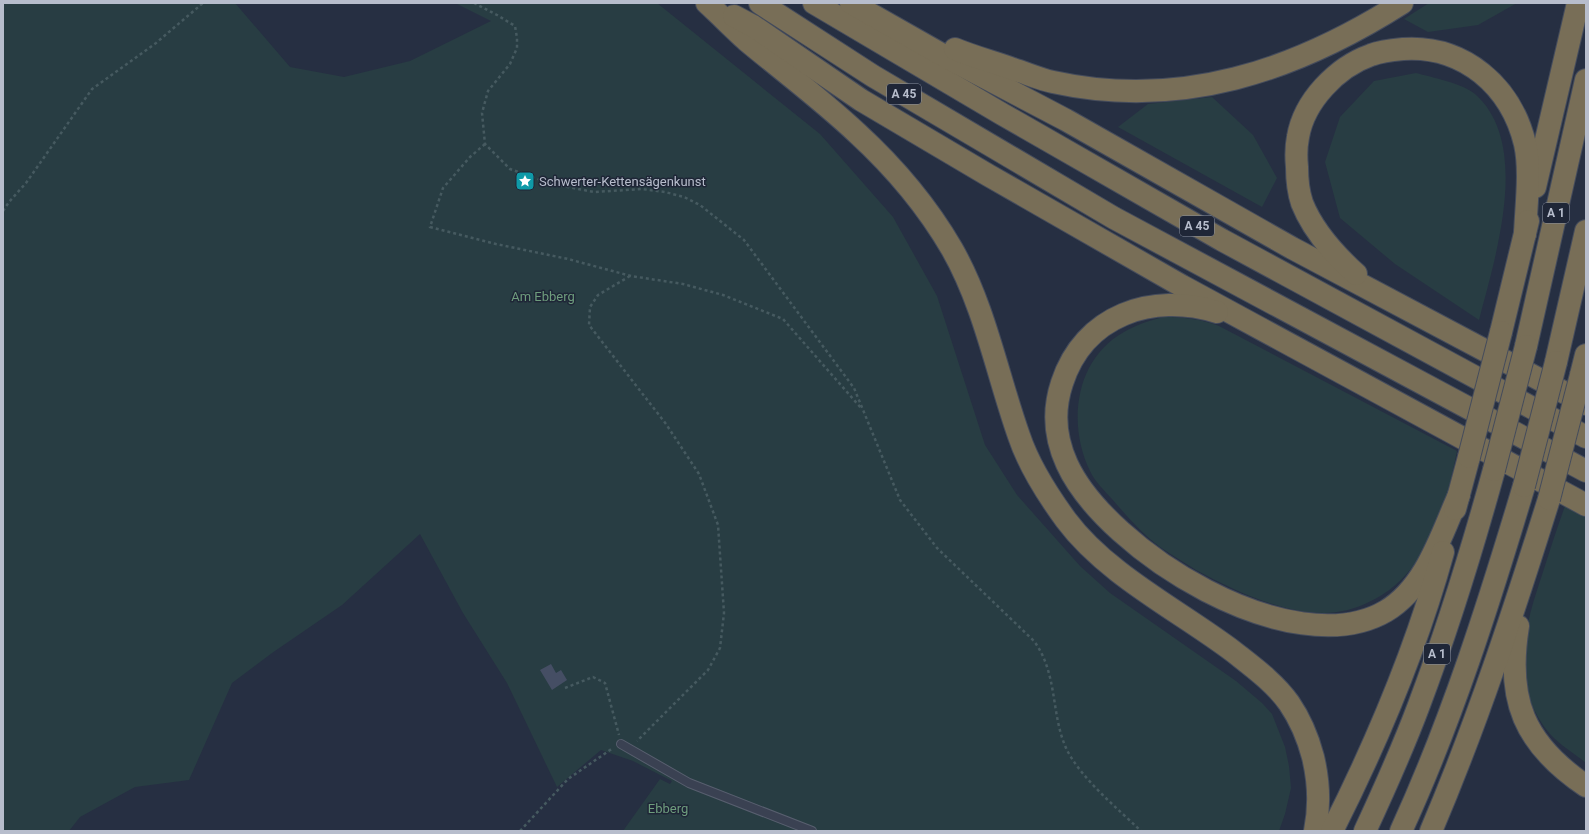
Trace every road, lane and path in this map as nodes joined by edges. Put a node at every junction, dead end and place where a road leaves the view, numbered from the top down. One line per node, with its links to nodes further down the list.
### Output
1 (203, 3): 13 (path)
2 (474, 3): 12 (path)
3 (707, 3): 34 (highway)
4 (712, 3): 18 (highway)
5 (760, 3): 23 (highway, A 45)
6 (814, 3): 22 (highway, A 45)
7 (851, 3): 17 (highway)
8 (857, 3): 9 (highway)
9 (1402, 3)
10 (1578, 3): 15 (highway)
11 (1586, 80): 36 (highway, A 1, bridge)
12 (486, 144): 16 (path); 21 (path)
13 (3, 211)
14 (1586, 231): 37 (highway, A 1, bridge)
15 (1524, 234): 17 (highway); 24 (highway, bridge)
16 (631, 276): 21 (path); 29 (path)
17 (1375, 292): 20 (highway)
18 (1302, 352): 24 (highway); 25 (highway)
19 (1584, 365): 26 (highway, bridge)
20 (1586, 404)
21 (863, 410): 33 (path)
22 (1586, 437)
23 (1586, 471)
24 (1459, 495): 35 (highway)
25 (1586, 505)
26 (1529, 561): 30 (highway); 38 (highway)
27 (565, 688): 28 (path)
28 (621, 744): 29 (lane); 31 (path)
29 (630, 749): 32 (lane)
30 (1586, 786)
31 (520, 831)
32 (812, 831)
33 (1141, 831)
34 (1315, 831)
35 (1332, 831)
36 (1365, 831)
37 (1401, 831)
38 (1431, 831)

